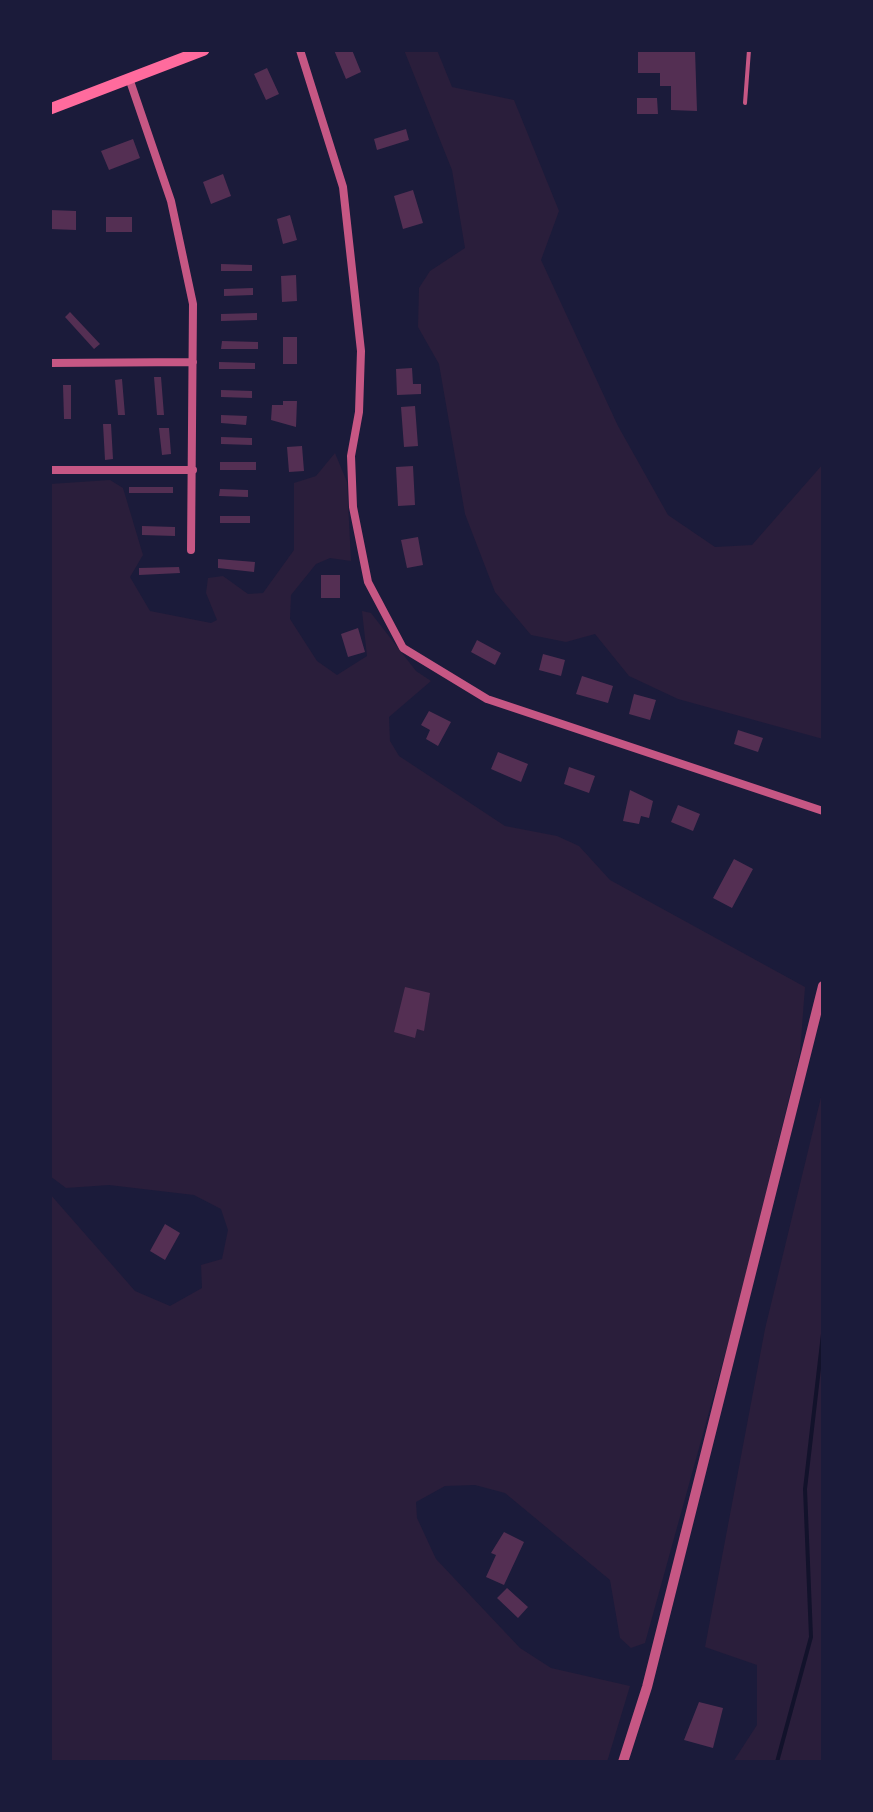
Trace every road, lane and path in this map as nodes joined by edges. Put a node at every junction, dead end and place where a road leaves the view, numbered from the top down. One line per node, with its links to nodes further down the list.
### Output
1 (204, 50): 4 (main road)
2 (300, 50): 12 (street)
3 (749, 50): 5 (lane)
4 (130, 82): 6 (main road); 7 (street)
5 (745, 103)
6 (50, 108)
7 (194, 362): 8 (street); 10 (street)
8 (50, 363)
9 (50, 470): 10 (street)
10 (193, 470): 11 (street)
11 (191, 550)
12 (823, 810)
13 (823, 986): 14 (street)
14 (623, 1762)

